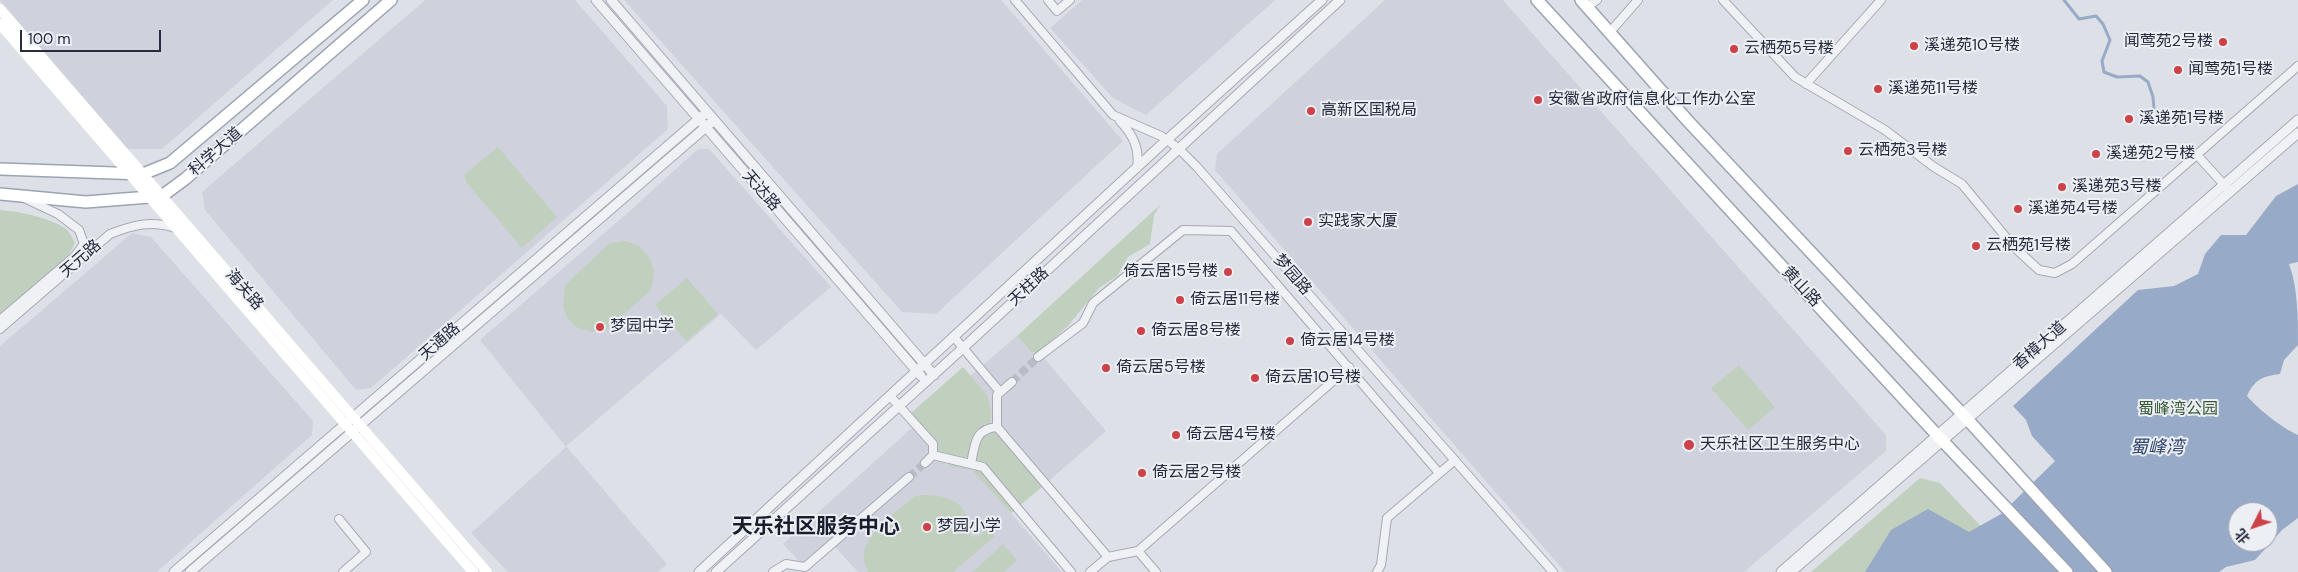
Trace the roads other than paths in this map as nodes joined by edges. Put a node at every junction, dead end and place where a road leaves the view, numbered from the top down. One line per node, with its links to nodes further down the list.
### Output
1 (363, 0): 33 (main road, 科学大道)
2 (391, 0): 38 (main road, 科学大道)
3 (596, 0): 21 (street, 天达路)
4 (611, 0): 20 (street, 天达路)
5 (1015, 0): 22 (street, 梦园路)
6 (1048, 0): 7 (street)
7 (1070, 0)
8 (1322, 0): 27 (street, 天柱路)
9 (1340, 0): 28 (street, 天柱路)
10 (1537, 0): 57 (main road, 黄山路)
11 (1638, 0): 17 (street)
12 (1723, 0): 19 (street)
13 (1881, 0): 19 (street)
14 (1588, 2): 17 (main road, 黄山路)
15 (0, 9): 33 (main road, 海关路)
16 (0, 24): 32 (main road, 海关路)
17 (1610, 32): 54 (main road, 黄山路)
18 (2298, 66): 29 (street)
19 (1806, 84): 29 (street)
20 (707, 112): 21 (street, 天通路); 23 (street, 天达路)
21 (698, 119): 25 (street, 天达路); 55 (street, 天通路)
22 (1119, 119): 27 (street, 梦园路); 30 (street)
23 (714, 120): 25 (street, 天通路); 45 (street, 天达路)
24 (2298, 120): 34 (street, 香樟大道)
25 (705, 127): 47 (street, 天达路); 55 (street, 天通路)
26 (2298, 133): 34 (street, 香樟大道)
27 (1167, 140): 28 (street, 梦园路); 30 (street, 天柱路)
28 (1178, 148): 43 (street, 天柱路); 59 (street, 梦园路)
29 (2198, 155): 34 (street)
30 (1137, 168): 42 (street, 天柱路)
31 (0, 169): 32 (main road, 科学大道)
32 (128, 173): 33 (main road, 科学大道); 37 (main road, 海关路)
33 (143, 174): 38 (main road, 海关路)
34 (2227, 189): 54 (street, 香樟大道)
35 (0, 194): 36 (main road)
36 (18, 196): 37 (main road); 40 (street, 天元路)
37 (149, 196): 38 (main road); 39 (main road, 海关路)
38 (162, 196): 55 (main road, 海关路)
39 (176, 228): 41 (street, 天元路); 55 (main road, 海关路)
40 (0, 320)
41 (0, 329)
42 (954, 337): 43 (street); 45 (street, 天柱路)
43 (963, 348): 48 (street, 天柱路); 51 (street)
44 (1038, 357): 46 (street)
45 (925, 364): 47 (street, 天柱路); 48 (street, 天达路)
46 (1349, 367): 62 (street); 65 (street)
47 (918, 371): 49 (street, 天达路); 52 (street, 天柱路)
48 (934, 375): 49 (street, 天柱路)
49 (926, 382): 53 (street, 天柱路)
50 (1012, 382): 51 (street)
51 (1000, 392): 56 (street)
52 (891, 396): 53 (street); 74 (street, 天柱路)
53 (900, 406): 58 (street); 75 (street, 天柱路)
54 (1965, 417): 57 (street, 香樟大道); 86 (main road, 黄山路)
55 (352, 424): 67 (main road, 海关路); 69 (street, 天通路); 70 (street, 天通路); 72 (main road, 海关路)
56 (997, 427): 61 (street); 66 (street)
57 (1940, 438): 83 (street, 香樟大道); 84 (street, 香樟大道); 85 (main road, 黄山路)
58 (934, 455): 60 (street); 61 (street)
59 (1454, 460): 62 (street); 82 (street, 梦园路)
60 (925, 463)
61 (971, 464): 78 (street)
62 (1439, 473): 81 (street)
63 (909, 477): 68 (street)
64 (339, 519): 71 (street)
65 (1138, 551): 66 (street); 80 (street)
66 (1108, 557): 79 (street)
67 (479, 563): 72 (street); 73 (main road, 海关路)
68 (794, 565): 76 (street); 77 (street)
69 (174, 572)
70 (190, 572)
71 (343, 572)
72 (472, 572)
73 (487, 572)
74 (699, 572)
75 (716, 572)
76 (773, 572)
77 (800, 572)
78 (1071, 572)
79 (1090, 572)
80 (1156, 572)
81 (1377, 572)
82 (1553, 572)
83 (1781, 572)
84 (1791, 572)
85 (2067, 572)
86 (2106, 572)

